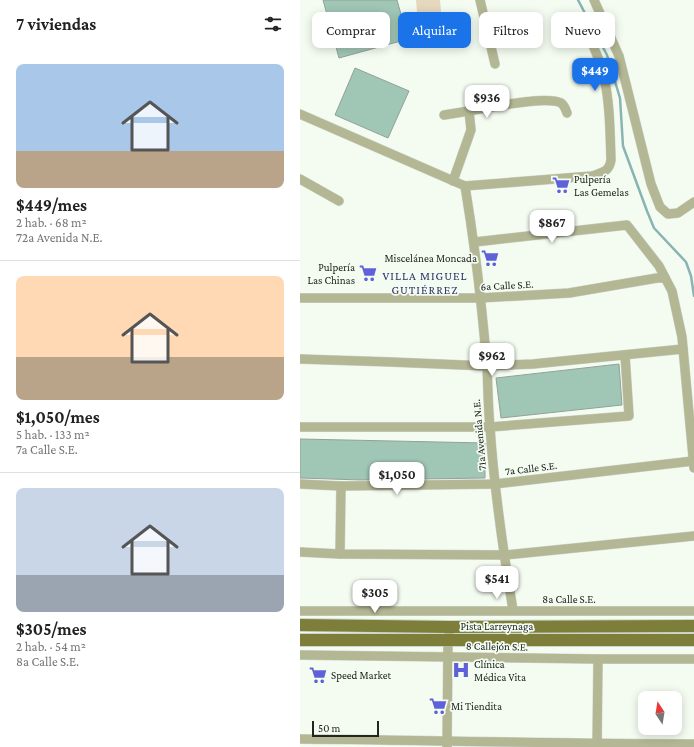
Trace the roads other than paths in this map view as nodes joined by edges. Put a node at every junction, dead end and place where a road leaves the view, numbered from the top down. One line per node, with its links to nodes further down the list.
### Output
1 (480, 0): 4 (street)
2 (594, 0): 13 (street)
3 (594, 48): 11 (street)
4 (495, 64)
5 (469, 111): 6 (street); 8 (street); 10 (street)
6 (567, 114)
7 (300, 115): 10 (street)
8 (444, 115)
9 (300, 179): 12 (street)
10 (453, 181): 11 (street)
11 (465, 186): 14 (street, 71a Avenida N.E.)
12 (340, 201)
13 (694, 202)
14 (474, 242): 15 (street); 17 (street, 71a Avenida N.E.)
15 (666, 278): 17 (street, 6a Calle S.E.); 18 (street)
16 (300, 298): 17 (street, 6a Calle S.E.)
17 (480, 298): 21 (street, 71a Avenida N.E.)
18 (683, 349): 19 (street); 24 (street)
19 (625, 355): 21 (street); 23 (street)
20 (300, 359): 21 (street)
21 (486, 366): 23 (street, 71a Avenida N.E.)
22 (300, 427): 23 (street)
23 (490, 427): 26 (street, 71a Avenida N.E.)
24 (693, 464): 26 (street, 7a Calle S.E.)
25 (300, 484): 27 (street, 7a Calle S.E.)
26 (495, 484): 27 (street, 7a Calle S.E.); 31 (street, 71a Avenida N.E.)
27 (340, 486): 30 (street)
28 (694, 536): 31 (street)
29 (300, 552): 30 (street)
30 (340, 554): 31 (street)
31 (505, 555): 32 (street, 71a Avenida N.E.)
32 (513, 610): 33 (street, 8a Calle S.E.); 34 (street, 8a Calle S.E.)
33 (300, 611)
34 (694, 611)
35 (300, 625): 37 (main road, Pista Larreynaga)
36 (694, 626): 37 (main road, Pista Larreynaga)
37 (450, 627): 39 (street)
38 (300, 640): 39 (main road, Pista Larreynaga)
39 (448, 640): 40 (main road, Pista Larreynaga); 42 (street)
40 (694, 640)
41 (300, 655): 42 (street, 8 Callejón S.E.)
42 (448, 657): 43 (street, 8 Callejón S.E.); 46 (street)
43 (598, 659): 44 (street, 8 Callejón S.E.); 48 (street)
44 (694, 659)
45 (300, 739): 46 (street)
46 (447, 744): 48 (street)
47 (694, 744): 48 (street)
48 (597, 746)

